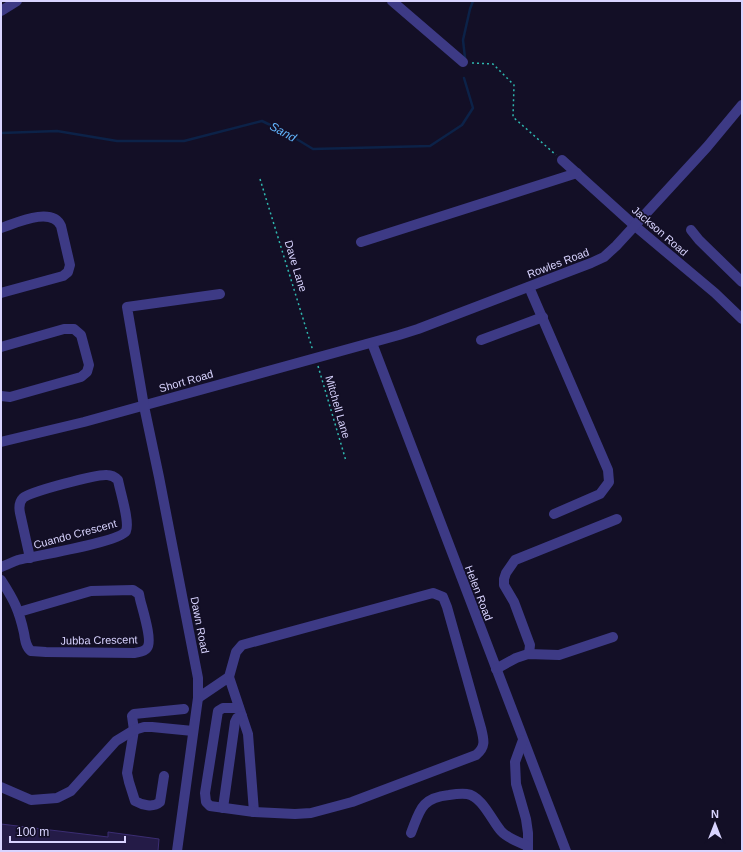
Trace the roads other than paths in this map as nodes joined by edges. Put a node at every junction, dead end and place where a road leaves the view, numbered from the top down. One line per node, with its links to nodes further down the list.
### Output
1 (17, 1): 3 (street)
2 (392, 1): 4 (street)
3 (1, 11)
4 (463, 62)
5 (740, 111): 8 (street, Rowles Road)
6 (562, 160): 7 (street, Jackson Road)
7 (577, 174): 8 (street, Jackson Road); 11 (street)
8 (635, 226): 13 (street, Rowles Road); 17 (street, Jackson Road)
9 (1, 228): 14 (street)
10 (692, 230): 12 (street)
11 (361, 242)
12 (742, 282)
13 (529, 287): 16 (street); 19 (street, Rowles Road)
14 (1, 292)
15 (220, 294): 22 (street, Dawn Road)
16 (542, 317): 18 (street); 24 (street)
17 (742, 319)
18 (481, 340)
19 (372, 342): 22 (street, Short Road); 32 (street, Helen Road)
20 (1, 347): 21 (street)
21 (1, 396)
22 (144, 406): 23 (street, Short Road); 34 (street, Dawn Road)
23 (3, 443)
24 (554, 514)
25 (618, 519): 31 (street)
26 (30, 558): 26 (street, Cuando Crescent); 27 (street, Cuando Crescent)
27 (1, 567)
28 (1, 580): 29 (street, Jubba Crescent)
29 (19, 612): 29 (street, Jubba Crescent)
30 (613, 637): 31 (street)
31 (530, 654): 32 (street)
32 (496, 669): 39 (street, Helen Road)
33 (229, 677): 34 (street); 36 (street); 43 (street)
34 (198, 698): 38 (street, Dawn Road)
35 (184, 709): 37 (street)
36 (241, 712): 42 (street); 42 (street); 43 (street)
37 (134, 730): 38 (street); 40 (street); 41 (street)
38 (193, 731): 46 (street, Dawn Road)
39 (523, 740): 45 (street); 47 (street, Helen Road)
40 (164, 776)
41 (1, 787)
42 (223, 808): 43 (street)
43 (254, 812)
44 (411, 832): 45 (street)
45 (528, 849)
46 (178, 851)
47 (566, 851)

